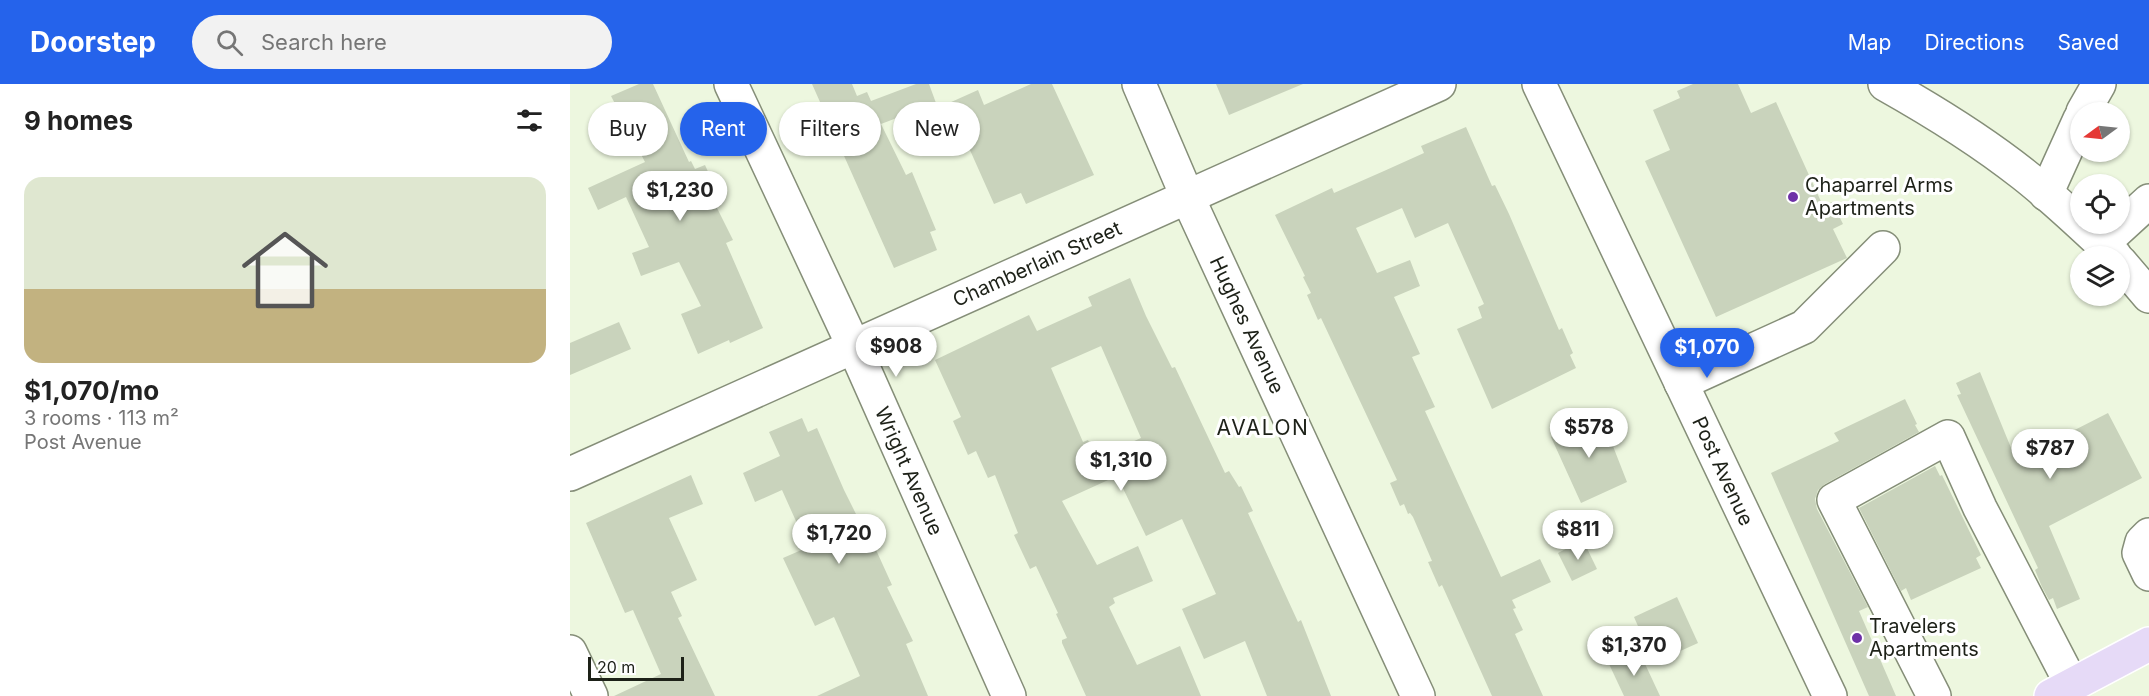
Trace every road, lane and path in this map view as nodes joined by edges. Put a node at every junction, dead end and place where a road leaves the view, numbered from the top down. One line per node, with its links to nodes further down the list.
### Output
1 (730, 84): 18 (street, Wright Avenue)
2 (1139, 84): 11 (street, Hughes Avenue)
3 (1439, 84): 11 (street, Chamberlain Street)
4 (1539, 84): 19 (street, Post Avenue)
5 (1885, 84): 7 (street)
6 (2099, 84): 8 (street)
7 (1918, 92): 10 (street)
8 (2089, 102)
9 (2070, 141): 10 (street)
10 (2046, 194): 13 (street)
11 (1187, 196): 18 (street, Chamberlain Street); 28 (street, Hughes Avenue)
12 (2149, 201): 14 (street)
13 (2103, 246)
14 (2118, 246)
15 (1883, 248): 19 (street)
16 (2130, 274): 17 (street)
17 (2149, 296)
18 (854, 347): 20 (street, Chamberlain Street); 27 (street, Wright Avenue)
19 (1681, 383): 29 (street, Post Avenue)
20 (570, 474)
21 (2149, 535): 22 (street)
22 (2149, 574)
23 (2149, 644): 25 (main road)
24 (570, 652): 26 (street)
25 (2062, 691): 30 (street)
26 (591, 696)
27 (1009, 696)
28 (1418, 696)
29 (1830, 696)
30 (1934, 696)

